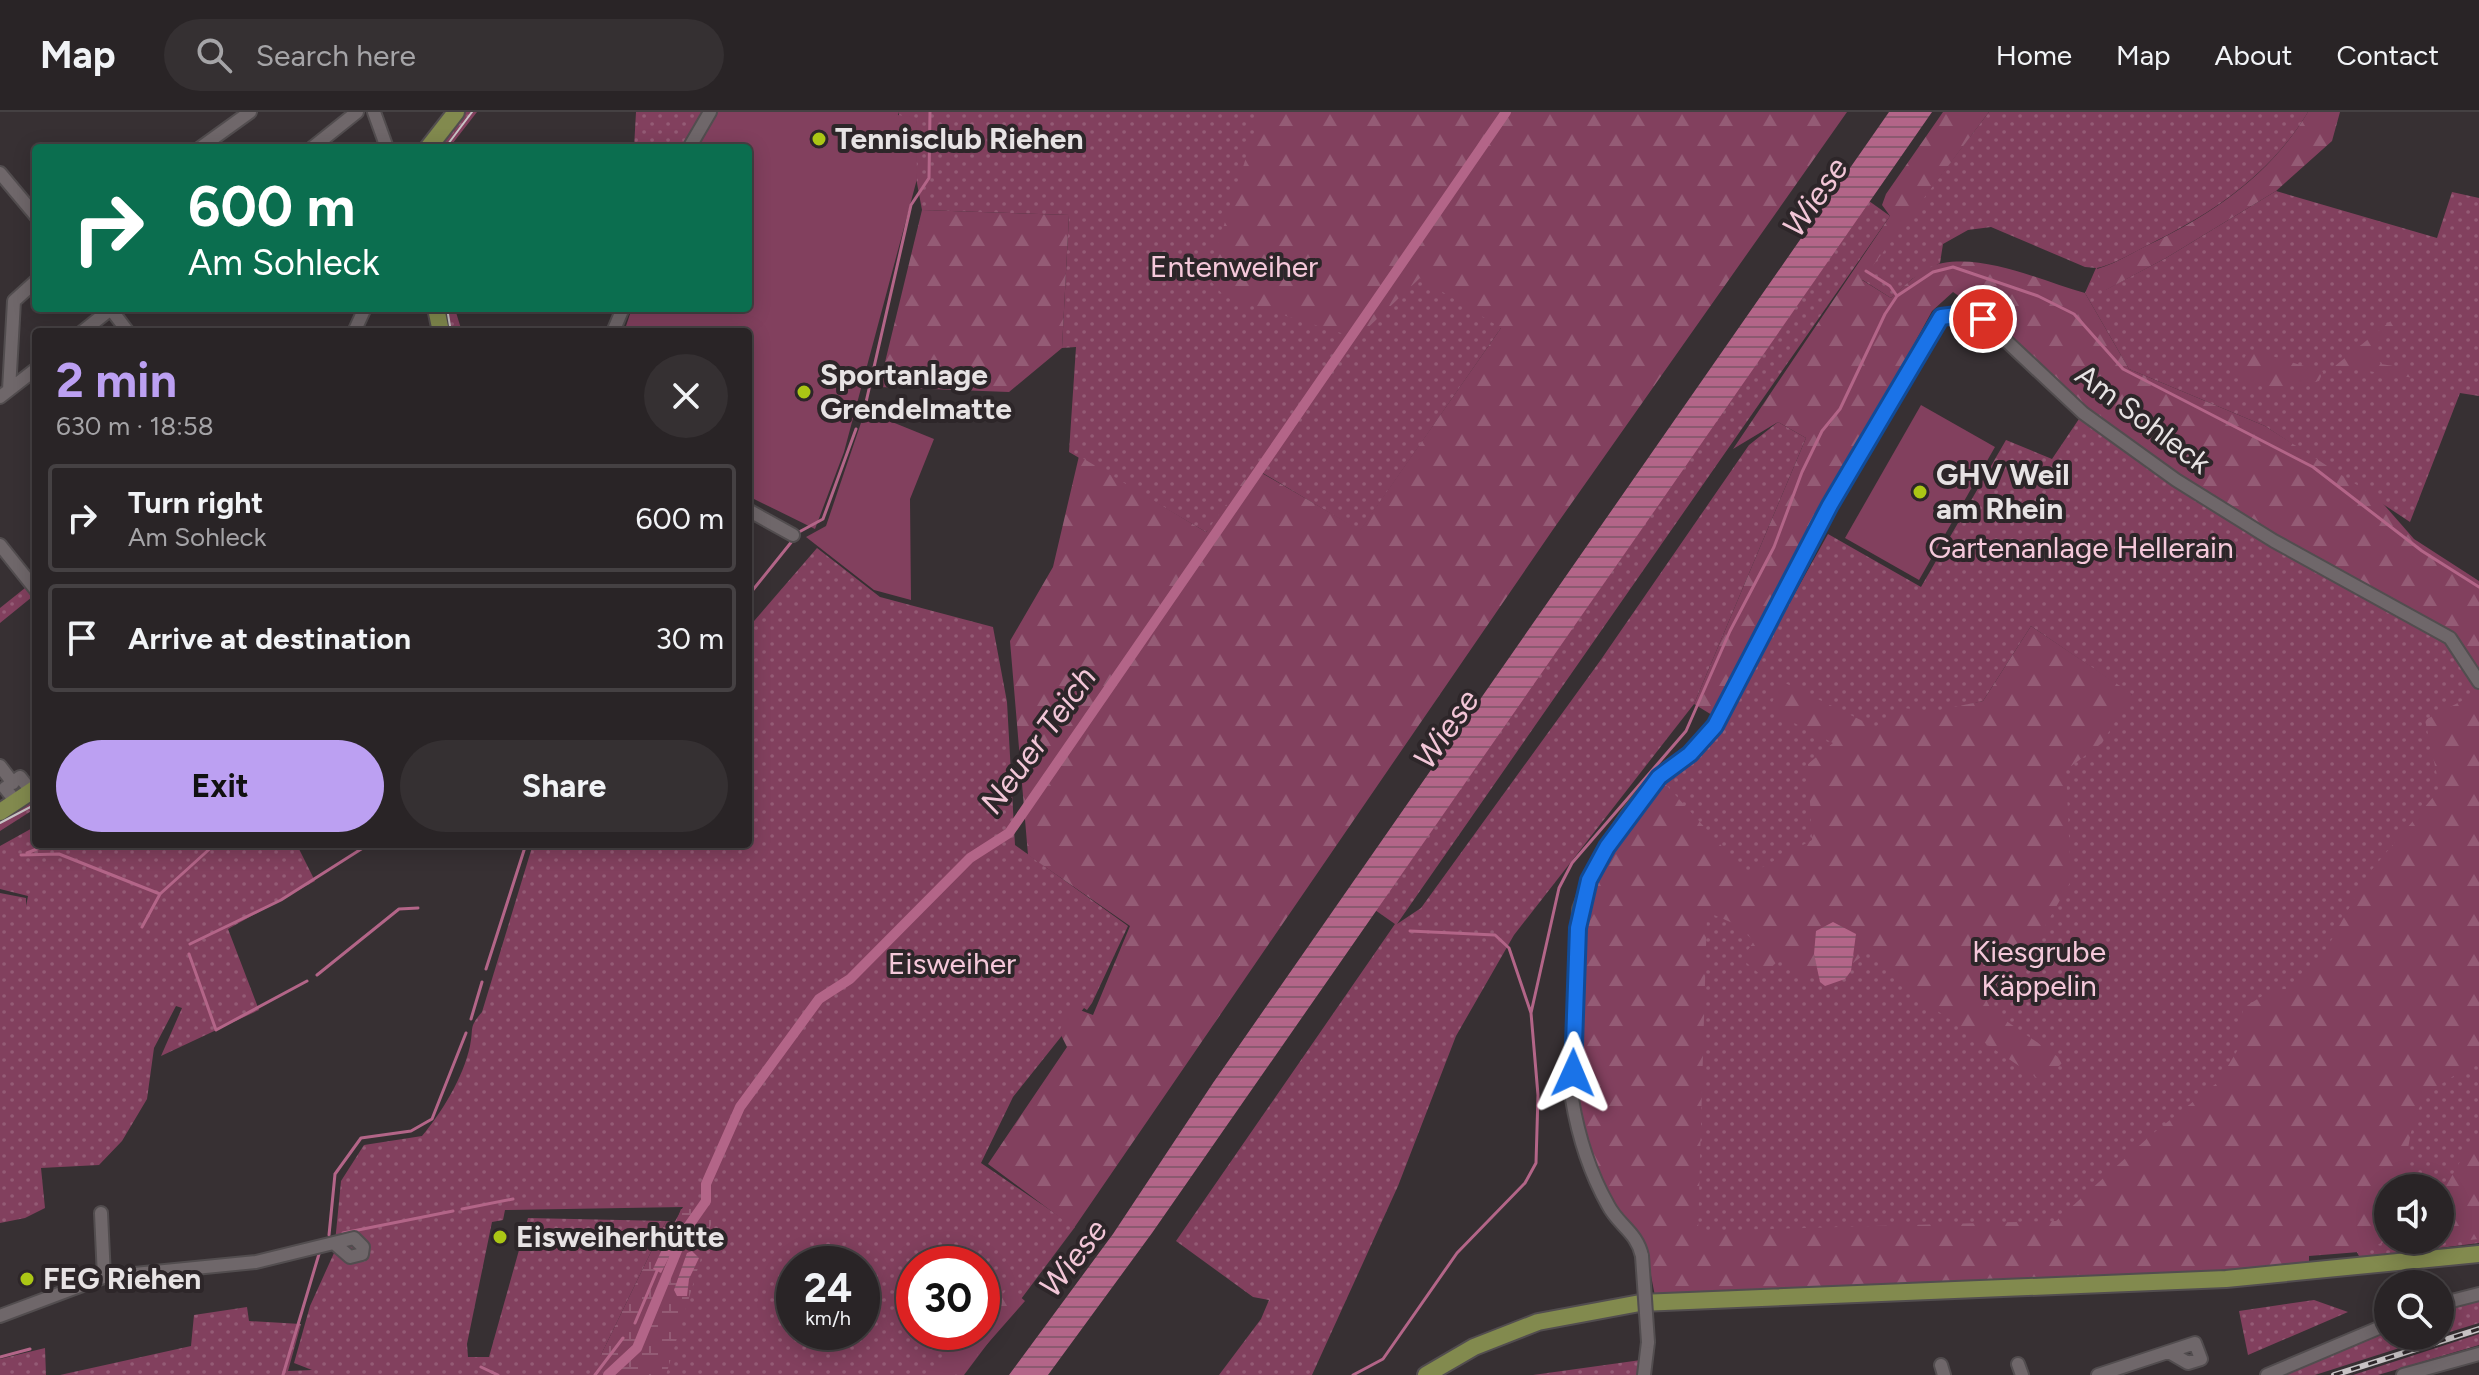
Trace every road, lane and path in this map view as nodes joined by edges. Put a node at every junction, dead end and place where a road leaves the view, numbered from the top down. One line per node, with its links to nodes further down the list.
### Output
1 (250, 112): 6 (street)
2 (357, 112): 7 (street)
3 (374, 112): 8 (street)
4 (456, 112): 9 (main road)
5 (710, 112): 10 (street)
6 (206, 144)
7 (317, 144)
8 (386, 144)
9 (431, 144)
10 (691, 144)
11 (0, 173): 12 (street)
12 (32, 211)
13 (32, 285): 17 (street)
14 (106, 312): 15 (street)
15 (87, 328)
16 (32, 372): 17 (street)
17 (5, 394)
18 (752, 512): 19 (street)
19 (793, 535)
20 (0, 545): 21 (street)
21 (32, 585)
22 (2479, 682): 40 (street, Am Sohleck, bridge)
23 (0, 766): 24 (street)
24 (13, 783): 25 (street); 27 (street)
25 (32, 788)
26 (32, 791): 27 (main road)
27 (16, 802): 28 (main road)
28 (0, 812)
29 (101, 1213): 32 (street)
30 (335, 1244): 32 (street)
31 (2479, 1254): 39 (main road)
32 (104, 1277): 35 (street)
33 (2479, 1294): 34 (street)
34 (2454, 1300)
35 (0, 1316)
36 (2374, 1330): 42 (street)
37 (2169, 1352): 41 (street)
38 (2479, 1354): 43 (street)
39 (1426, 1375)
40 (1644, 1375)
41 (2098, 1375)
42 (2267, 1375)
43 (2403, 1375)

